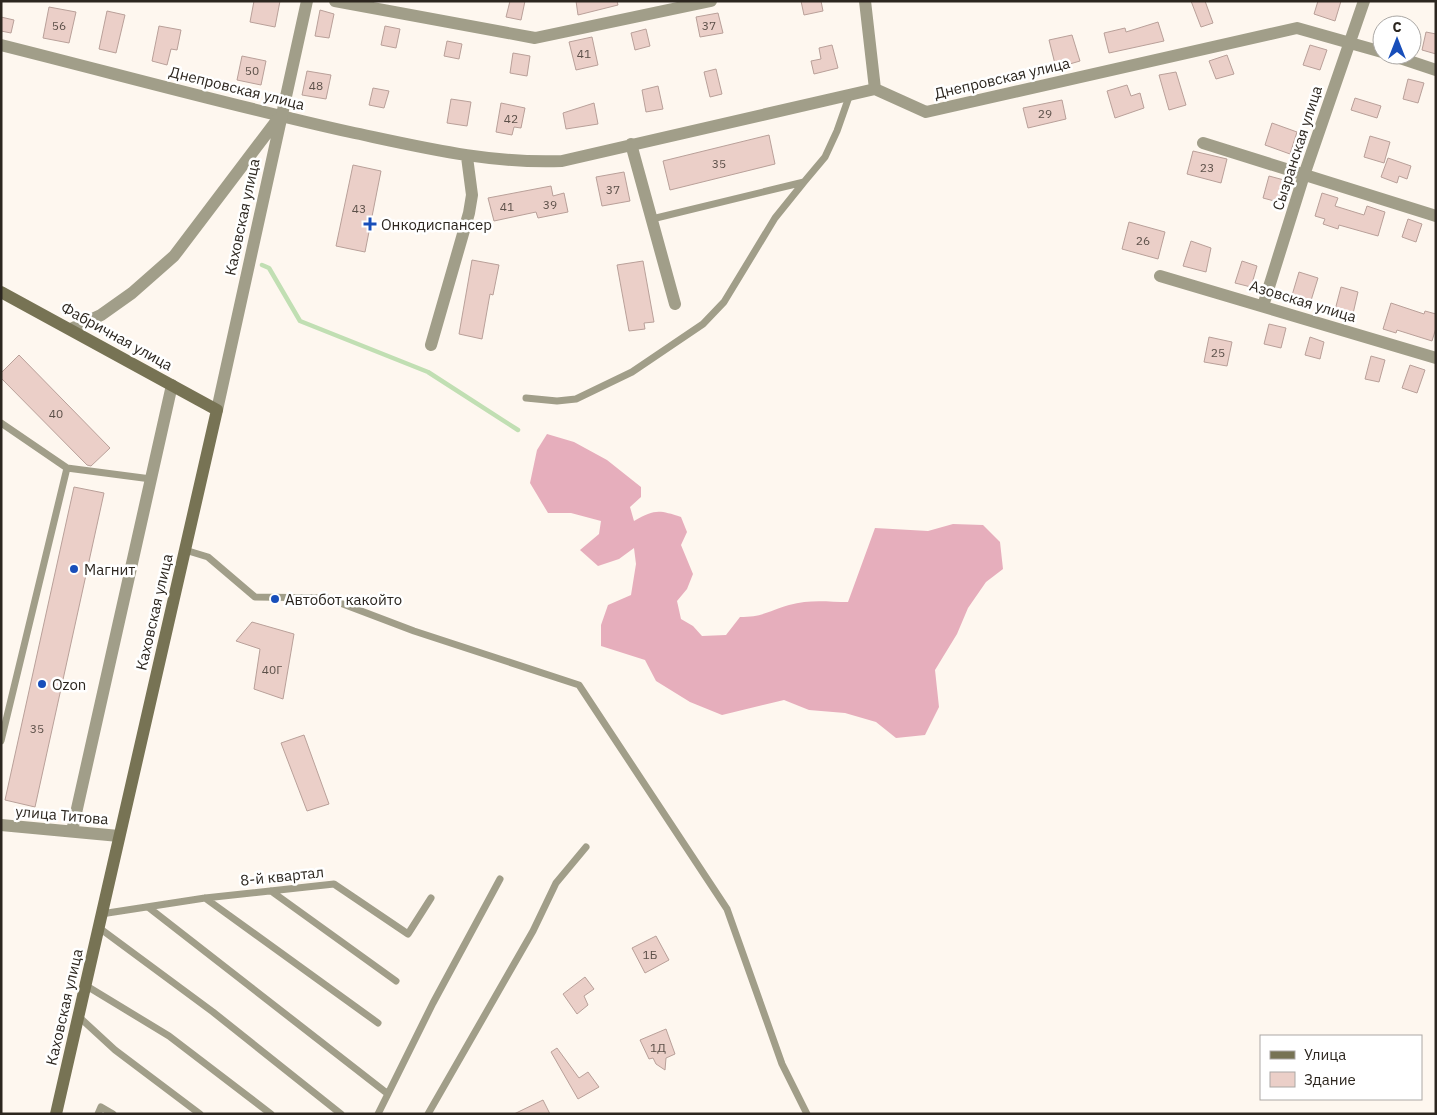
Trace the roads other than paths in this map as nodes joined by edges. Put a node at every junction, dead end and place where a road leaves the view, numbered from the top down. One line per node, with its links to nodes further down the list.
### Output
1 (307, 1): 13 (street, Каховская улица)
2 (335, 1): 3 (street)
3 (711, 1)
4 (865, 1): 11 (street)
5 (1364, 1): 6 (street, Сызранская улица)
6 (1350, 42): 8 (street, Днепровская улица); 11 (street, Днепровская улица); 17 (street, Сызранская улица)
7 (1, 45): 13 (street, Днепровская улица)
8 (1372, 49)
9 (1421, 65): 10 (street)
10 (1436, 70)
11 (874, 88): 12 (street, Днепровская улица)
12 (850, 93): 15 (street, Днепровская улица); 18 (lane)
13 (280, 116): 16 (street, Днепровская улица); 25 (street); 30 (street, Каховская улица)
14 (1203, 143): 17 (street)
15 (631, 144): 16 (street, Днепровская улица); 20 (street)
16 (467, 157): 26 (street)
17 (1304, 175): 19 (street); 24 (street, Сызранская улица)
18 (804, 182): 20 (lane); 29 (lane)
19 (1436, 216)
20 (652, 219): 23 (street)
21 (1160, 276): 24 (street, Азовская улица)
22 (1, 292): 25 (main road, Фабричная улица)
23 (675, 304)
24 (1263, 306): 27 (street, Азовская улица)
25 (70, 329): 28 (main road, Фабричная улица)
26 (431, 345)
27 (1436, 358)
28 (172, 385): 30 (main road, Фабричная улица); 33 (street)
29 (526, 398)
30 (217, 410): 34 (main road, Каховская улица)
31 (1, 423): 32 (lane)
32 (67, 468): 33 (lane); 35 (lane)
33 (151, 480): 37 (street)
34 (185, 550): 38 (main road, Каховская улица); 60 (lane)
35 (1, 742)
36 (1, 825): 37 (street, улица Титова)
37 (72, 832): 38 (street, улица Титова)
38 (119, 836): 45 (main road, Каховская улица)
39 (586, 848): 59 (lane)
40 (500, 879): 51 (lane)
41 (271, 891): 42 (lane, 8-й квартал); 43 (lane, 8-й квартал); 47 (lane)
42 (205, 898): 44 (lane, 8-й квартал); 50 (lane)
43 (431, 898)
44 (148, 907): 45 (lane, 8-й квартал); 51 (lane)
45 (101, 914): 46 (main road, Каховская улица)
46 (98, 927): 48 (main road, Каховская улица); 57 (lane)
47 (396, 982)
48 (85, 985): 49 (main road, Каховская улица); 56 (lane)
49 (78, 1016): 52 (main road, Каховская улица); 55 (lane)
50 (378, 1023)
51 (388, 1094): 58 (lane)
52 (56, 1114)
53 (98, 1114): 54 (lane)
54 (113, 1114)
55 (200, 1114)
56 (271, 1114)
57 (341, 1114)
58 (378, 1114)
59 (428, 1114)
60 (807, 1114)

